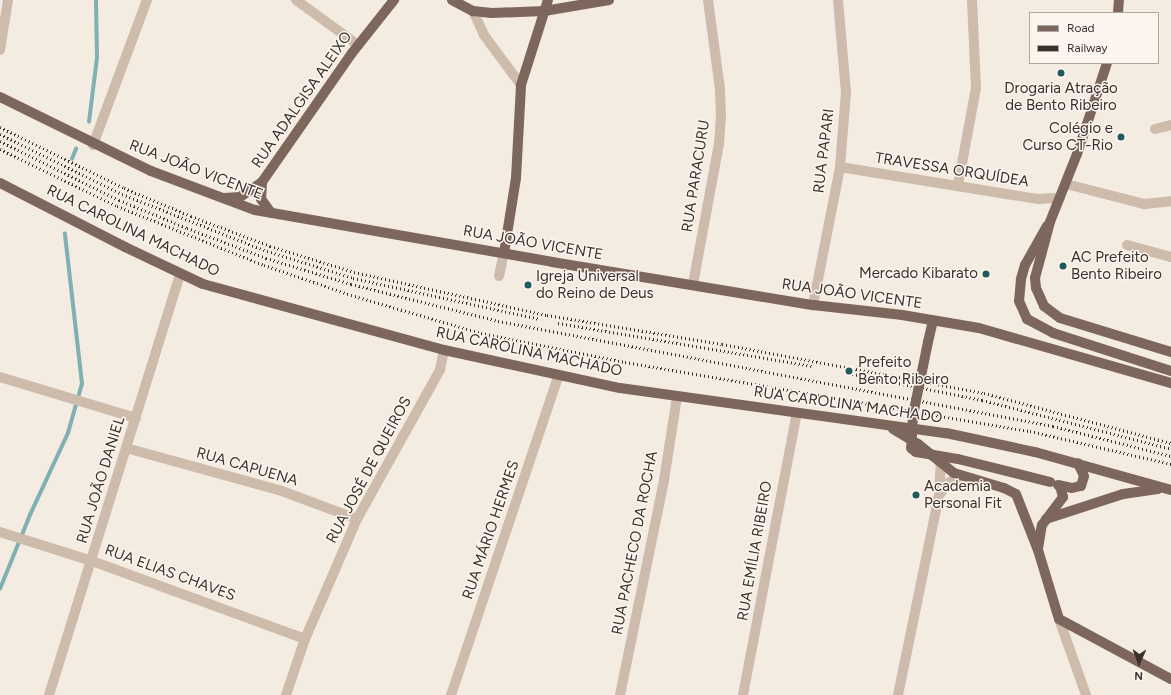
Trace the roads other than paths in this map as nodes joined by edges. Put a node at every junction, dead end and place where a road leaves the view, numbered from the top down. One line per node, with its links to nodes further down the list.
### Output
1 (8, 0): 16 (street)
2 (148, 0): 22 (street)
3 (296, 0): 15 (street)
4 (394, 0): 15 (main road, RUA ADALGISA ALEIXO)
5 (452, 0): 12 (main road)
6 (548, 0): 13 (main road)
7 (609, 0): 13 (main road)
8 (708, 0): 38 (street, RUA PARACURU)
9 (838, 0): 23 (street, RUA PAPARI)
10 (972, 0): 27 (street)
11 (1119, 0): 14 (main road)
12 (473, 11): 13 (main road); 18 (street)
13 (544, 11): 18 (main road)
14 (1118, 12)
15 (358, 45): 24 (main road, RUA ADALGISA ALEIXO)
16 (0, 50)
17 (1107, 64): 26 (main road)
18 (521, 85): 34 (main road)
19 (0, 97): 22 (main road, RUA JOÃO VICENTE)
20 (1171, 126): 21 (street)
21 (1155, 129)
22 (93, 144): 28 (main road, RUA JOÃO VICENTE)
23 (840, 167): 27 (street, TRAVESSA ORQUÍDEA); 39 (street, RUA PAPARI)
24 (262, 182): 28 (main road, RUA ADALGISA ALEIXO); 31 (main road)
25 (0, 183): 36 (main road, RUA CAROLINA MACHADO)
26 (1066, 184): 29 (main road); 30 (street)
27 (958, 185): 29 (street, TRAVESSA ORQUÍDEA)
28 (222, 198): 31 (main road, RUA JOÃO VICENTE)
29 (1060, 198): 32 (main road)
30 (1171, 201)
31 (270, 213): 34 (main road, RUA JOÃO VICENTE)
32 (1050, 222): 42 (main road); 43 (main road)
33 (1127, 245): 35 (street)
34 (504, 253): 37 (street); 38 (main road, RUA JOÃO VICENTE)
35 (1171, 257)
36 (180, 274): 41 (main road, RUA CAROLINA MACHADO); 49 (street, RUA JOÃO DANIEL)
37 (499, 276)
38 (693, 284): 39 (main road, RUA JOÃO VICENTE)
39 (813, 304): 40 (main road, RUA JOÃO VICENTE)
40 (933, 321): 46 (main road, RUA JOÃO VICENTE); 55 (main road, bridge)
41 (444, 350): 44 (main road, RUA CAROLINA MACHADO); 58 (street, RUA JOSÉ DE QUEIROS)
42 (1171, 352)
43 (1171, 371)
44 (559, 375): 47 (main road, RUA CAROLINA MACHADO); 68 (street, RUA MÁRIO HERMES)
45 (0, 377): 49 (street)
46 (1171, 383)
47 (677, 397): 48 (main road, RUA CAROLINA MACHADO); 69 (street, RUA PACHECO DA ROCHA)
48 (797, 413): 50 (main road, RUA CAROLINA MACHADO); 70 (street, RUA EMÍLIA RIBEIRO)
49 (136, 418): 51 (street, RUA JOÃO DANIEL)
50 (887, 426): 52 (main road); 53 (main road, RUA CAROLINA MACHADO)
51 (126, 448): 58 (street, RUA CAPUENA); 62 (street, RUA JOÃO DANIEL)
52 (941, 463): 54 (main road); 57 (street)
53 (1078, 463): 55 (main road); 56 (main road, RUA CAROLINA MACHADO)
54 (961, 476): 57 (street); 61 (main road)
55 (1060, 486): 59 (main road)
56 (1169, 489): 59 (main road)
57 (938, 496): 71 (street)
58 (357, 519): 64 (street, RUA JOSÉ DE QUEIROS)
59 (1046, 519): 61 (main road)
60 (4, 533): 62 (street, RUA ELIAS CHAVES)
61 (1038, 550): 63 (main road)
62 (92, 561): 64 (street, RUA ELIAS CHAVES); 66 (street, RUA JOÃO DANIEL)
63 (1059, 619): 65 (main road); 72 (street)
64 (305, 639): 67 (street, RUA JOSÉ DE QUEIROS)
65 (1171, 679)
66 (49, 695)
67 (286, 695)
68 (451, 695)
69 (620, 695)
70 (743, 695)
71 (898, 695)
72 (1086, 695)

